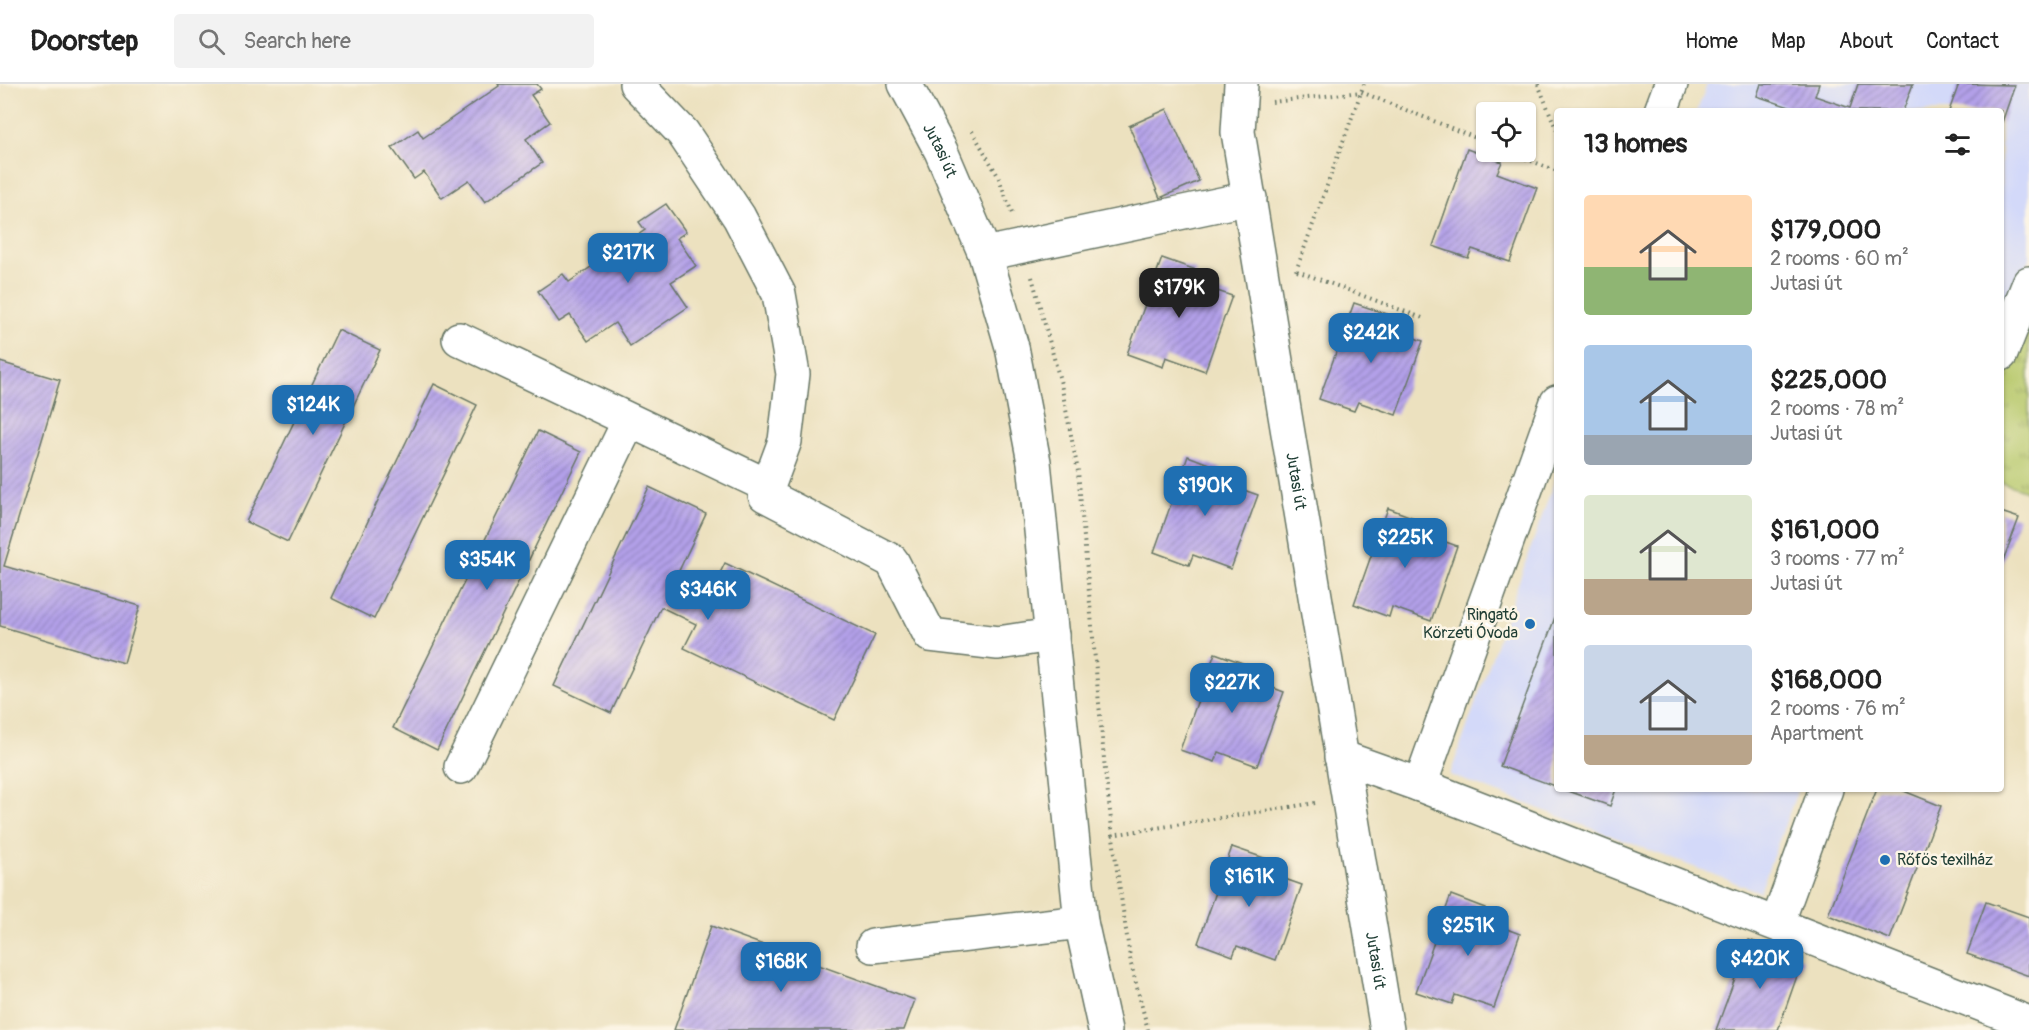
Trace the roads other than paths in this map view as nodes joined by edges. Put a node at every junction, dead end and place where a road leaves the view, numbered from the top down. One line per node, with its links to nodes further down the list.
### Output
1 (636, 84): 13 (street)
2 (905, 84): 7 (street, Jutasi út)
3 (1671, 84): 5 (street)
4 (1254, 93): 6 (street, Jutasi út)
5 (1662, 108)
6 (1250, 198): 7 (street); 15 (street, Jutasi út)
7 (985, 254): 14 (street, Jutasi út)
8 (2029, 283): 10 (street)
9 (459, 339): 12 (street)
10 (2004, 346)
11 (1554, 410): 17 (street)
12 (629, 421): 13 (street); 16 (street)
13 (768, 486): 14 (street)
14 (1052, 635): 19 (street, Jutasi út)
15 (1341, 757): 17 (street); 25 (street, Jutasi út)
16 (461, 766)
17 (1420, 785): 20 (street)
18 (1825, 792): 20 (street)
19 (1081, 922): 21 (street); 24 (street, Jutasi út)
20 (1777, 924): 22 (street)
21 (873, 946)
22 (1990, 1019): 23 (street)
23 (2029, 1023)
24 (1105, 1030)
25 (1387, 1030)

